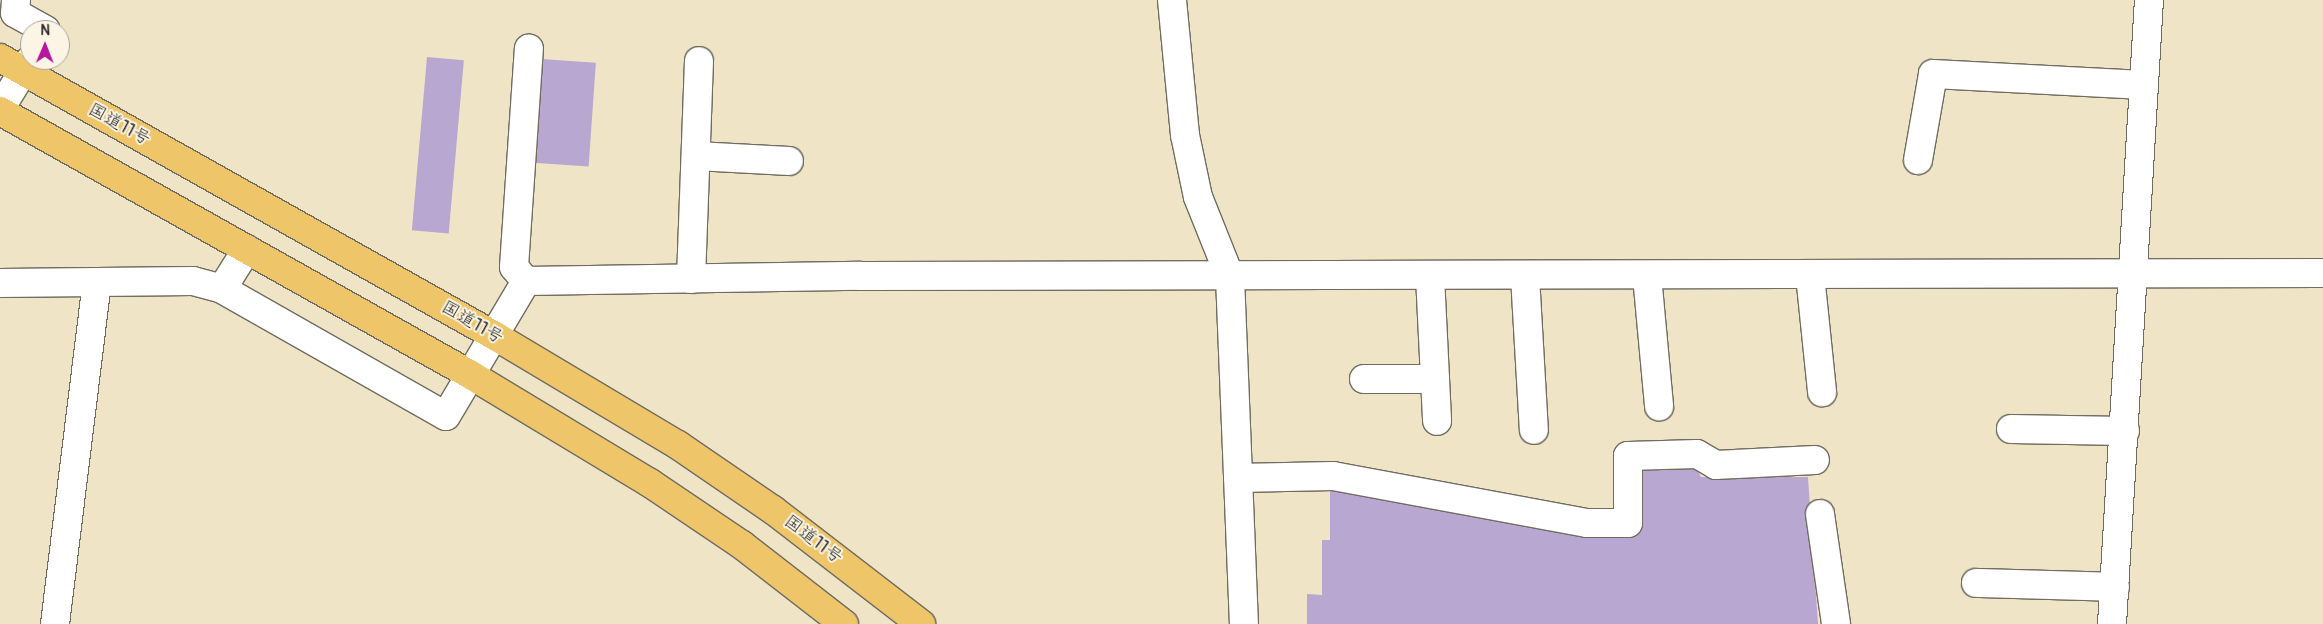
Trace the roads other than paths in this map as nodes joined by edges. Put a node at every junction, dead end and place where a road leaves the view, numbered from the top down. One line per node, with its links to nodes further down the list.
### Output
1 (16, 0): 4 (street)
2 (1172, 0): 20 (street)
3 (2149, 0): 8 (street)
4 (28, 20)
5 (529, 49): 22 (street)
6 (699, 61): 10 (street)
7 (18, 63): 9 (street); 26 (highway, 国道11号)
8 (2144, 85): 11 (street); 15 (street)
9 (0, 110): 13 (highway)
10 (696, 156): 12 (street); 21 (street)
11 (1918, 160)
12 (789, 161)
13 (247, 249): 25 (street); 27 (highway)
14 (2323, 273): 15 (street)
15 (2134, 274): 16 (street); 35 (street)
16 (1810, 275): 19 (street); 30 (street)
17 (1430, 276): 18 (street); 20 (street); 29 (street)
18 (1524, 276): 19 (street); 34 (street)
19 (1647, 276): 31 (street)
20 (1230, 277): 21 (street); 37 (street)
21 (691, 279): 22 (street)
22 (526, 281): 26 (street)
23 (0, 283): 24 (street)
24 (97, 283): 25 (street); 41 (street)
25 (222, 289): 27 (street)
26 (495, 336): 27 (street); 43 (highway, 国道11号)
27 (472, 374): 42 (highway)
28 (1364, 379): 29 (street)
29 (1435, 379): 32 (street)
30 (1822, 392)
31 (1659, 406)
32 (1437, 421)
33 (2011, 429): 35 (street)
34 (1534, 430)
35 (2124, 431): 40 (street)
36 (1815, 460): 37 (street)
37 (1238, 478): 44 (street)
38 (1820, 514): 45 (street)
39 (1976, 583): 40 (street)
40 (2114, 587): 46 (street)
41 (55, 624)
42 (844, 624)
43 (921, 624)
44 (1244, 624)
45 (1836, 624)
46 (2112, 624)

